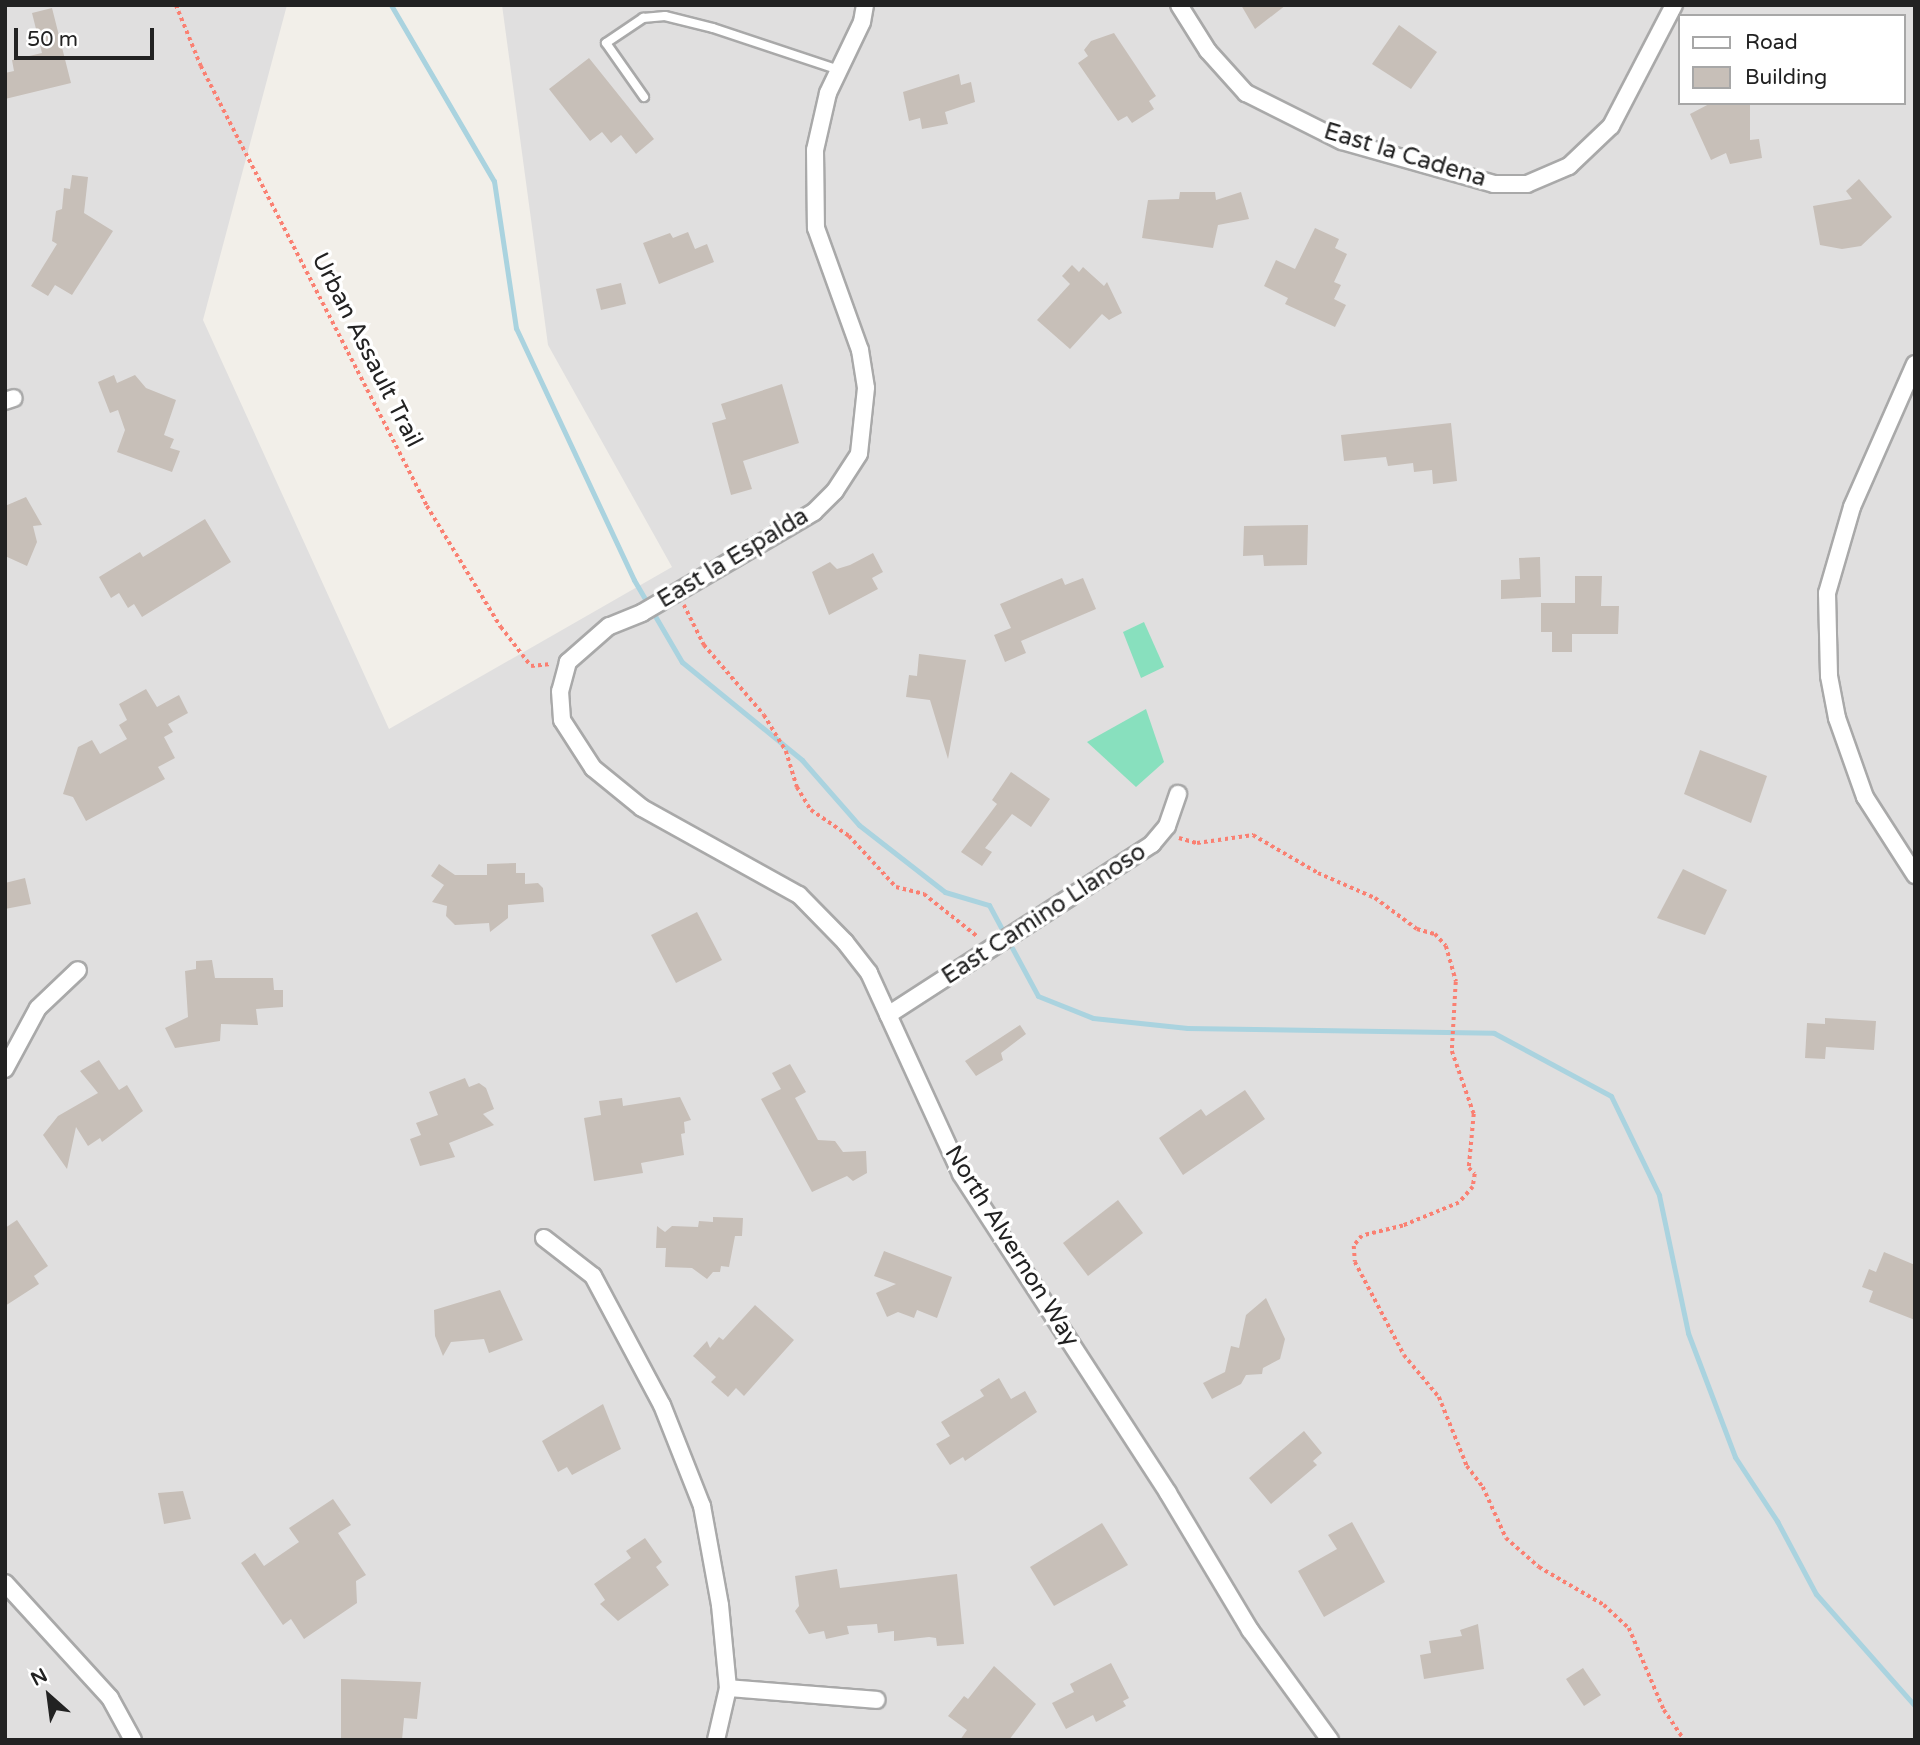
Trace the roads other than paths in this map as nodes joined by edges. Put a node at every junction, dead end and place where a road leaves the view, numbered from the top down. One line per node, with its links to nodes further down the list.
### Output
1 (865, 5): 4 (street, East la Espalda)
2 (1180, 5): 3 (street, East la Cadena)
3 (1674, 5)
4 (839, 70): 5 (lane); 7 (street, East la Espalda)
5 (645, 97)
6 (1915, 364): 9 (street)
7 (562, 720): 11 (street, North Alvernon Way)
8 (1178, 794): 11 (street, East Camino Llanoso)
9 (1915, 875)
10 (78, 970): 12 (street)
11 (888, 1015): 19 (street, North Alvernon Way)
12 (5, 1069)
13 (544, 1238): 15 (street)
14 (5, 1583): 17 (street)
15 (728, 1689): 16 (street); 18 (street)
16 (877, 1700)
17 (133, 1740)
18 (716, 1740)
19 (1330, 1740)

